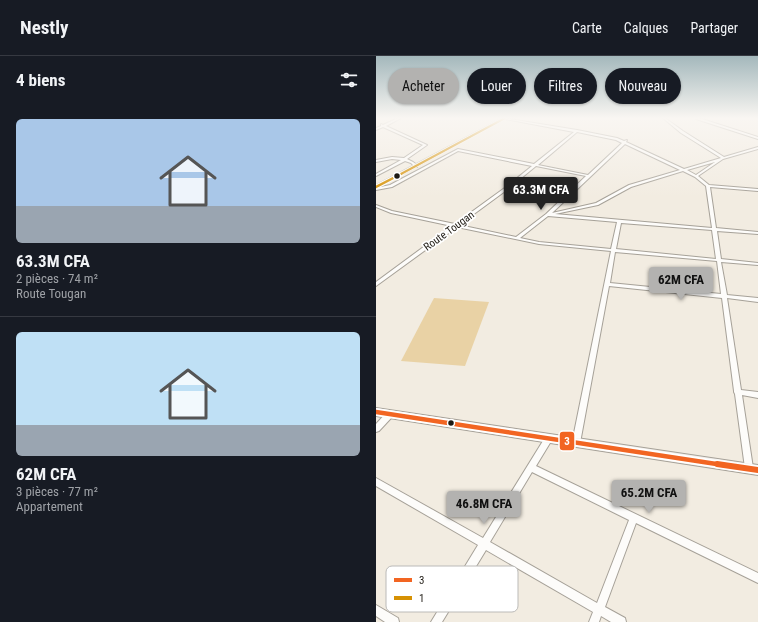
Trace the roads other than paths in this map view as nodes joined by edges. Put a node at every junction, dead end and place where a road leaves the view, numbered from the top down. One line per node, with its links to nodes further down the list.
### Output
1 (424, 144): 9 (street)
2 (456, 144): 11 (main road)
3 (561, 144): 12 (street, Route Tougan)
4 (623, 144): 15 (street)
5 (631, 144): 13 (street)
6 (702, 144): 8 (street)
7 (758, 148): 8 (street)
8 (723, 158): 13 (street); 16 (street)
9 (405, 159): 10 (street); 11 (street); 14 (street)
10 (376, 161)
11 (416, 166): 18 (main road)
12 (536, 166): 15 (street); 18 (street); 24 (street, Route Tougan)
13 (684, 170): 16 (street); 22 (street)
14 (376, 175)
15 (589, 176): 22 (street)
16 (696, 176): 17 (street)
17 (708, 186): 19 (street); 25 (street)
18 (376, 188)
19 (757, 190): 20 (street)
20 (758, 196)
21 (376, 206): 24 (street)
22 (548, 215): 23 (street); 27 (street)
23 (619, 221): 25 (street); 28 (street)
24 (455, 226): 27 (street); 31 (street, Route Tougan)
25 (714, 230): 26 (street); 29 (street)
26 (758, 234)
27 (517, 238): 28 (street)
28 (613, 250): 29 (street); 32 (street)
29 (718, 260): 30 (street); 33 (street)
30 (758, 264)
31 (376, 284)
32 (607, 284): 33 (street); 41 (street)
33 (724, 297): 34 (street); 35 (street)
34 (758, 300)
35 (737, 392): 36 (street); 43 (street)
36 (758, 395)
37 (376, 412): 38 (main road)
38 (390, 414): 39 (street); 40 (main road)
39 (376, 428)
40 (550, 438): 41 (main road); 42 (street)
41 (576, 442): 43 (main road)
42 (531, 468): 45 (street); 46 (street)
43 (753, 469)
44 (376, 482): 46 (street)
45 (634, 518): 48 (street); 49 (street)
46 (484, 544): 47 (street); 49 (street)
47 (470, 566)
48 (758, 578)
49 (599, 609): 54 (street); 55 (street)
50 (376, 610): 52 (street)
51 (442, 612): 53 (street)
52 (394, 622)
53 (436, 622)
54 (594, 622)
55 (621, 622)

